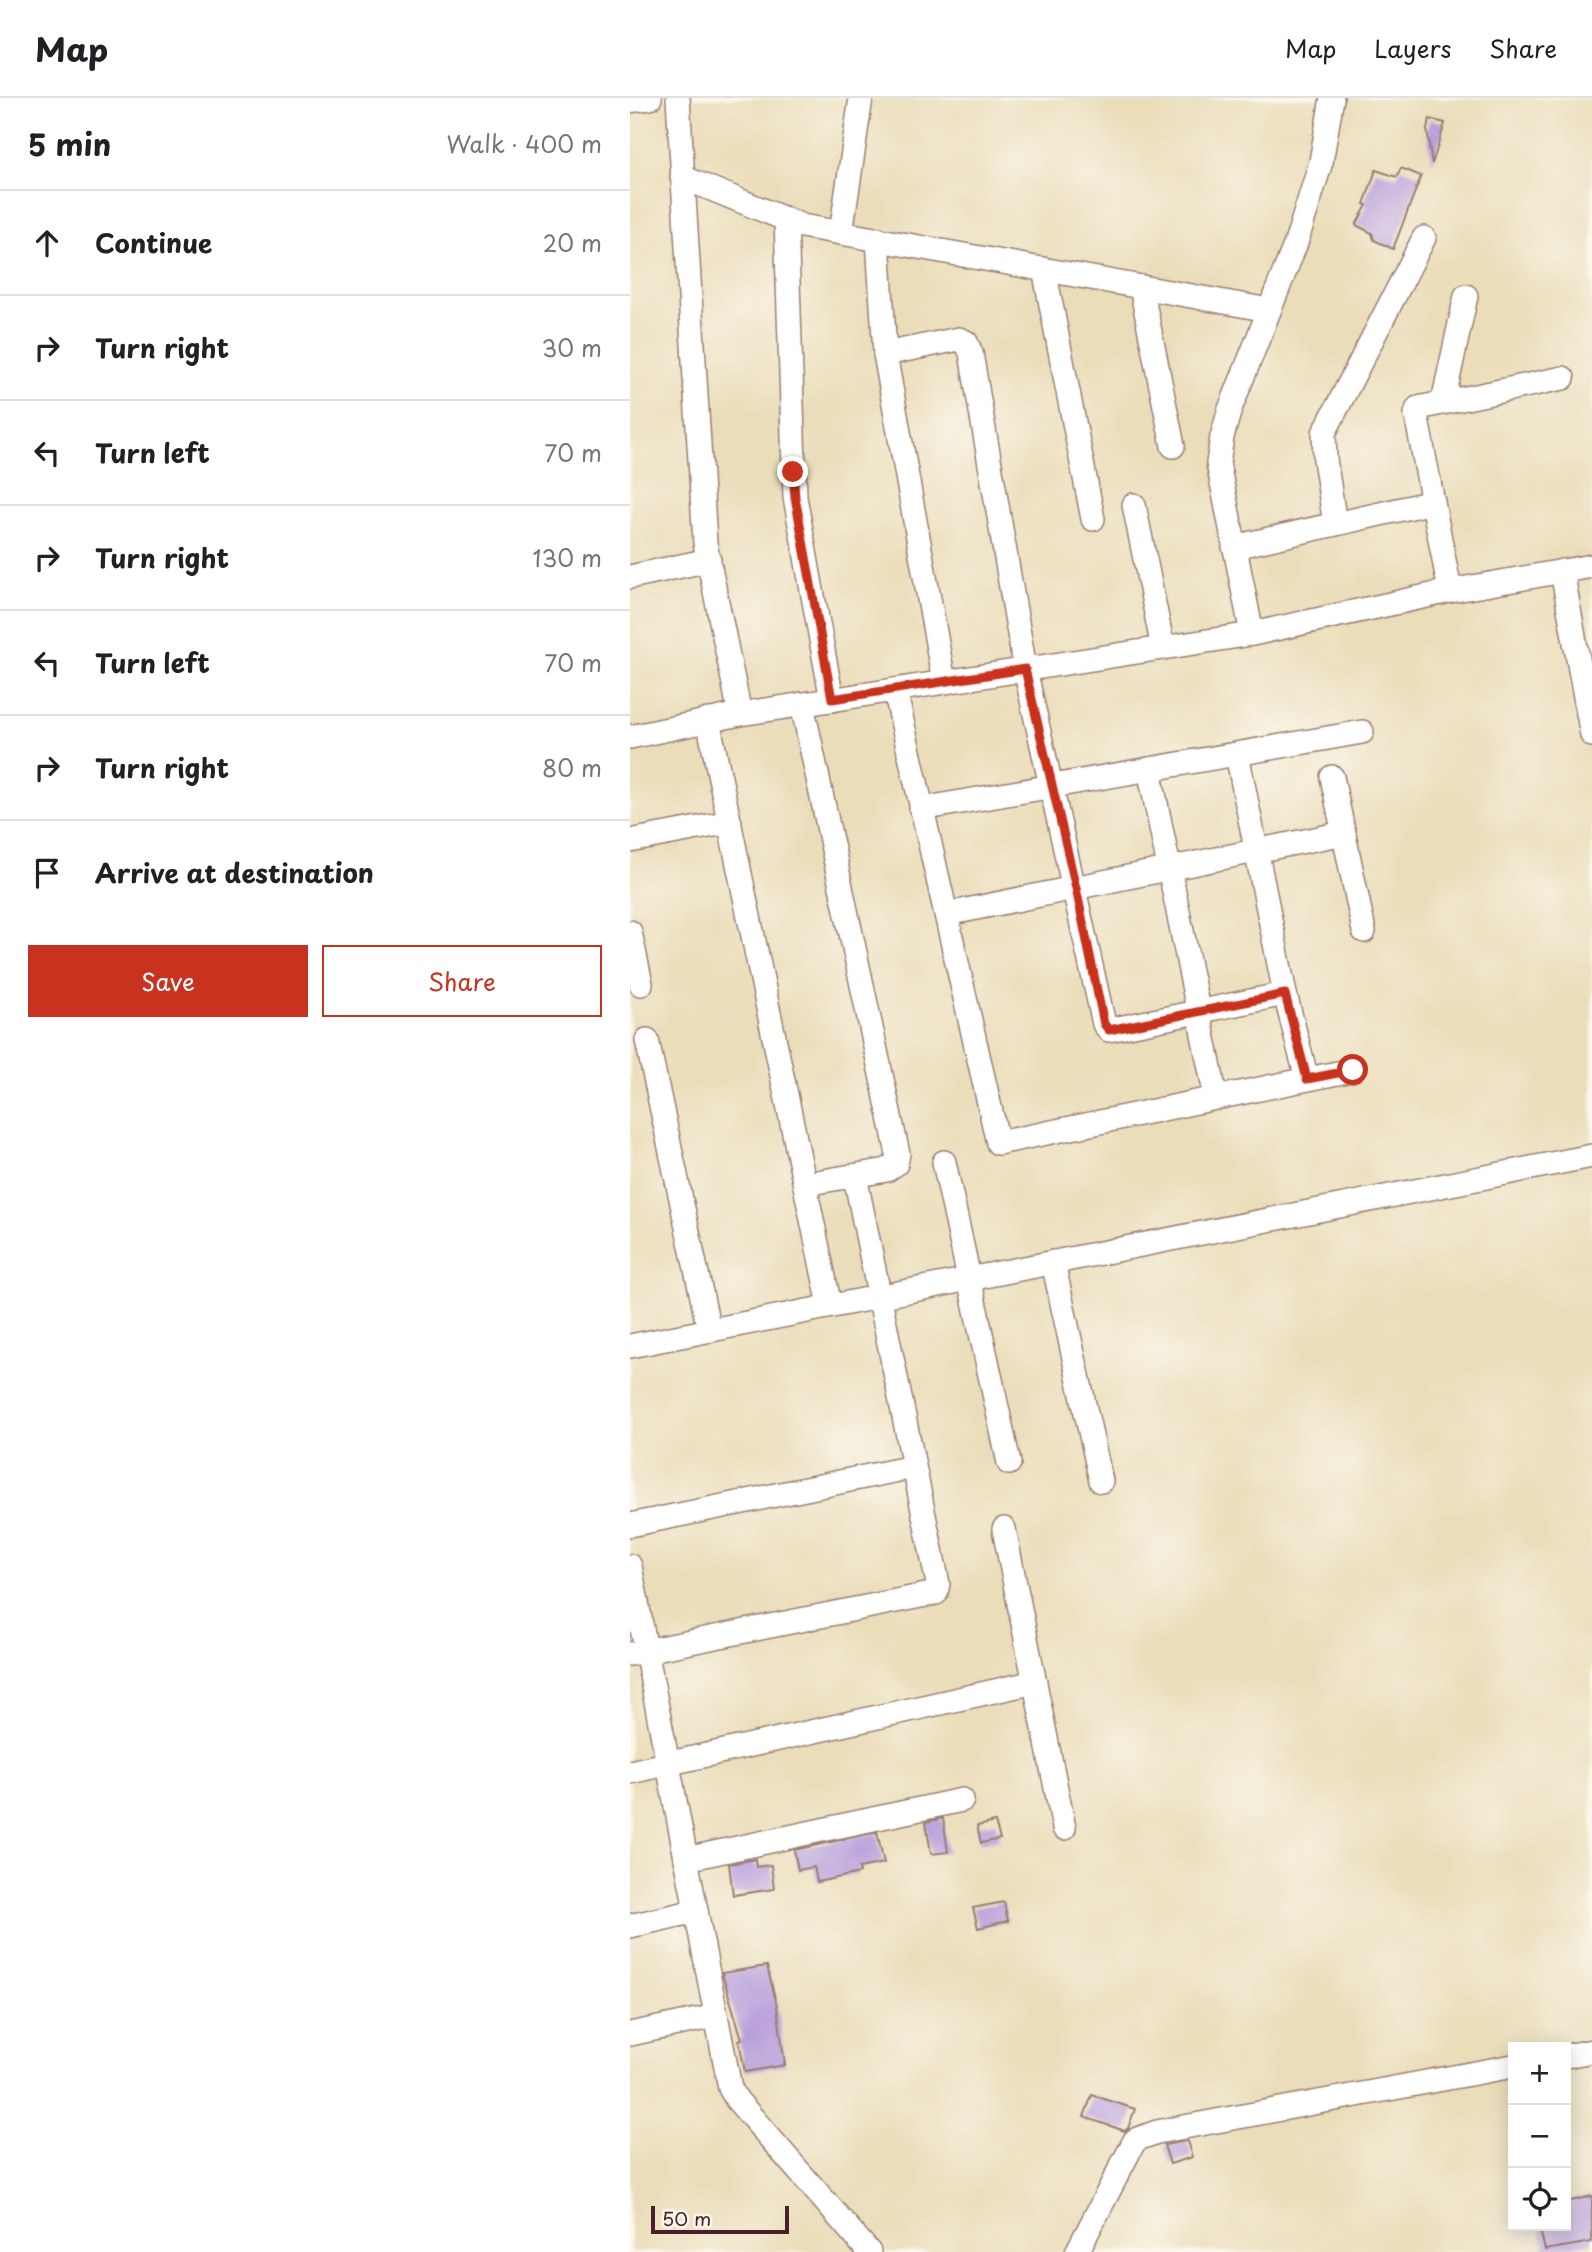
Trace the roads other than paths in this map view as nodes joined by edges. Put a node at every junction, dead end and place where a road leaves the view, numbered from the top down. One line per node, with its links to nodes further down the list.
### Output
1 (650, 98): 5 (street)
2 (678, 98): 6 (street)
3 (861, 98): 8 (street)
4 (1332, 98): 14 (street)
5 (630, 101)
6 (682, 177): 7 (street); 24 (street)
7 (786, 219): 8 (street); 34 (street)
8 (841, 233): 10 (street)
9 (1424, 238): 22 (street)
10 (877, 239): 11 (street); 15 (street)
11 (1044, 269): 12 (street); 21 (street)
12 (1141, 287): 14 (street); 18 (street)
13 (1466, 296): 17 (street)
14 (1269, 310): 23 (street)
15 (885, 354): 31 (street); 32 (street)
16 (1563, 378): 17 (street)
17 (1443, 402): 19 (street)
18 (1173, 446)
19 (1433, 502): 22 (street); 28 (street)
20 (1134, 505): 30 (street)
21 (1093, 519)
22 (1335, 524): 23 (street)
23 (1234, 547): 29 (street)
24 (709, 560): 27 (street); 36 (street)
25 (1592, 566): 26 (street)
26 (1562, 571): 28 (street); 39 (street)
27 (630, 577)
28 (1450, 590): 29 (street)
29 (1252, 634): 30 (street)
30 (1163, 648): 31 (street)
31 (1025, 669): 32 (street); 44 (street)
32 (944, 682): 33 (street)
33 (895, 690): 34 (street); 45 (street)
34 (832, 699): 35 (street)
35 (802, 704): 36 (street); 64 (street)
36 (740, 714): 37 (street)
37 (708, 720): 40 (street); 46 (street)
38 (1362, 732): 41 (street)
39 (1592, 735)
40 (630, 737)
41 (1237, 754): 42 (street); 49 (street)
42 (1149, 769): 44 (street); 50 (street)
43 (1332, 777): 47 (street)
44 (1052, 786): 45 (street); 51 (street)
45 (921, 809): 52 (street)
46 (730, 822): 48 (street); 65 (street)
47 (1344, 833): 49 (street); 53 (street)
48 (630, 841)
49 (1257, 851): 50 (street); 56 (street)
50 (1169, 869): 51 (street); 57 (street)
51 (1076, 888): 52 (street); 57 (street)
52 (947, 914): 61 (street)
53 (1364, 930)
54 (630, 932): 55 (street)
55 (641, 984)
56 (1285, 994): 57 (street); 60 (street)
57 (1199, 1012): 61 (street)
58 (647, 1040): 70 (street)
59 (1353, 1070): 60 (street)
60 (1307, 1079): 61 (street)
61 (1216, 1098)
62 (1592, 1156): 66 (street)
63 (944, 1162): 67 (street)
64 (855, 1176): 65 (street); 68 (street)
65 (805, 1184): 69 (street)
66 (1053, 1262): 67 (street); 74 (street)
67 (969, 1279): 68 (street); 72 (street)
68 (879, 1297): 69 (street); 73 (street)
69 (830, 1306): 70 (street)
70 (709, 1330): 71 (street)
71 (630, 1346)
72 (1009, 1464)
73 (914, 1467): 75 (street); 78 (street)
74 (1101, 1481)
75 (630, 1525)
76 (1004, 1529): 79 (street)
77 (630, 1566): 78 (street)
78 (638, 1653): 80 (street)
79 (1035, 1682): 80 (street); 83 (street)
80 (668, 1764): 81 (street); 84 (street)
81 (630, 1772)
82 (962, 1800): 84 (street)
83 (1064, 1828)
84 (686, 1859): 85 (street)
85 (696, 1911): 86 (street); 87 (street)
86 (630, 1926)
87 (716, 2016): 88 (street); 92 (street)
88 (630, 2034)
89 (1592, 2051): 90 (street)
90 (1571, 2055)
91 (1508, 2067): 93 (street)
92 (869, 2252)
93 (1077, 2252)

